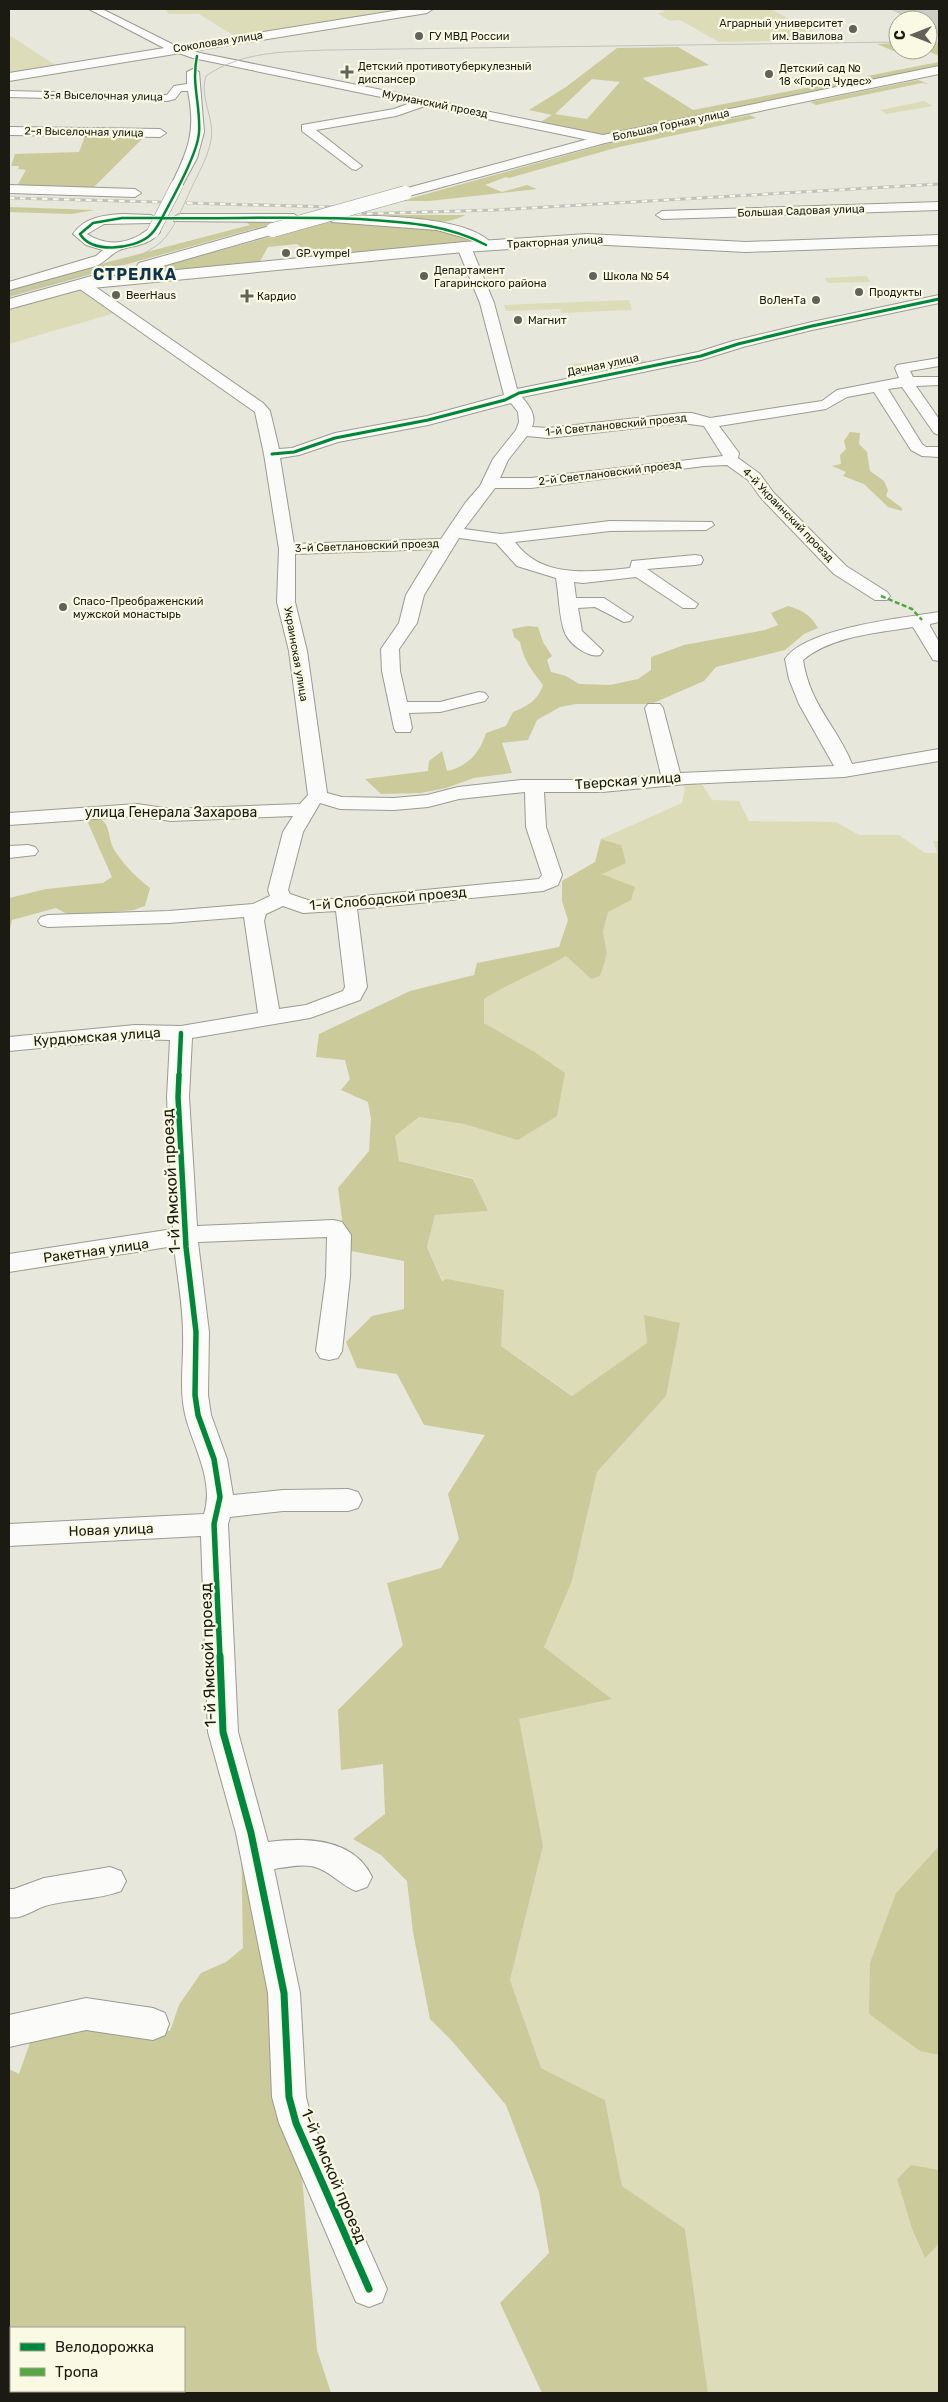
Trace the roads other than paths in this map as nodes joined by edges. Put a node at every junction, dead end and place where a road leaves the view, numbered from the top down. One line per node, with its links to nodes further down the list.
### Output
1 (94, 9): 3 (street, Мурманский проезд)
2 (427, 9): 3 (main road, Соколовая улица)
3 (179, 49): 4 (street, Мурманский проезд); 6 (main road, Соколовая улица)
4 (197, 56): 7 (street); 9 (street, Мурманский проезд)
5 (939, 70): 12 (main road, Большая Горная улица)
6 (9, 77)
7 (192, 87): 8 (street, 3-я Выселочная улица); 24 (street, bridge)
8 (9, 94)
9 (424, 102): 12 (street, Мурманский проезд); 13 (street)
10 (9, 131): 11 (street, 2-я Выселочная улица)
11 (160, 133)
12 (602, 139): 26 (main road, Большая Горная улица, bridge)
13 (356, 166)
14 (9, 189): 15 (street)
15 (135, 193)
16 (939, 206): 17 (street, Большая Садовая улица)
17 (662, 215)
18 (179, 218): 19 (street)
19 (294, 218)
20 (151, 219): 24 (street)
21 (337, 219): 23 (street)
22 (939, 240): 23 (main road, Тракторная улица)
23 (486, 245): 25 (main road, Тракторная улица)
24 (113, 247): 29 (street)
25 (464, 247): 27 (main road, Тракторная улица); 38 (street)
26 (157, 263): 27 (main road); 28 (main road, Большая Горная улица)
27 (169, 276): 28 (main road, Тракторная улица)
28 (82, 284): 31 (main road); 43 (street, Украинская улица)
29 (9, 286)
30 (939, 299): 38 (street, Дачная улица)
31 (9, 304)
32 (939, 347): 33 (street)
33 (939, 356)
34 (939, 362): 35 (street)
35 (909, 381): 36 (street); 37 (street); 40 (street)
36 (939, 381)
37 (879, 387): 39 (street); 42 (street)
38 (512, 396): 41 (street); 43 (street, Дачная улица)
39 (709, 423): 41 (street, 1-й Светлановский проезд); 44 (street, 4-й Украинский проезд)
40 (939, 430)
41 (523, 431): 45 (street)
42 (939, 452)
43 (272, 454): 49 (street, Украинская улица)
44 (730, 460): 45 (street, 2-й Светлановский проезд); 53 (street, 4-й Украинский проезд)
45 (490, 483): 47 (street)
46 (706, 525): 48 (street, 3-й Светлановский проезд)
47 (450, 538): 48 (street, 3-й Светлановский проезд); 49 (street, 3-й Светлановский проезд); 61 (street)
48 (500, 538): 52 (street)
49 (287, 549): 68 (street, Украинская улица)
50 (695, 560): 51 (street)
51 (639, 572): 52 (street); 55 (street)
52 (564, 575): 54 (street)
53 (881, 596)
54 (570, 604): 56 (street); 58 (street)
55 (689, 604)
56 (624, 617)
57 (930, 618): 59 (street); 65 (street)
58 (594, 651)
59 (939, 656)
60 (479, 697): 61 (street)
61 (399, 708): 63 (street)
62 (654, 708): 66 (street)
63 (403, 728)
64 (939, 755): 65 (street, Тверская улица)
65 (844, 770): 66 (street, Тверская улица)
66 (672, 779): 67 (street, Тверская улица)
67 (534, 785): 68 (street, Тверская улица); 72 (street, 1-й Слободской проезд)
68 (318, 796): 69 (street)
69 (304, 810): 70 (street, улица Генерала Захарова); 71 (street)
70 (9, 819)
71 (281, 898): 72 (street, 1-й Слободской проезд); 73 (street)
72 (346, 905): 75 (street, Курдюмская улица)
73 (256, 910): 74 (street); 75 (street)
74 (48, 921)
75 (270, 1018): 76 (street, Курдюмская улица)
76 (181, 1033): 77 (street, Курдюмская улица); 78 (street, 1-й Ямской проезд)
77 (9, 1044)
78 (187, 1237): 79 (street, Ракетная улица); 80 (street, Ракетная улица); 82 (street, 1-й Ямской проезд)
79 (9, 1263)
80 (329, 1351)
81 (348, 1500): 82 (street, Новая улица)
82 (217, 1517): 83 (street, Новая улица); 84 (street, 1-й Ямской проезд)
83 (9, 1535)
84 (256, 1858): 85 (street); 90 (street, 1-й Ямской проезд)
85 (356, 1877)
86 (110, 1881): 87 (street)
87 (9, 1903)
88 (154, 2024): 89 (street)
89 (9, 2031)
90 (369, 2289)

